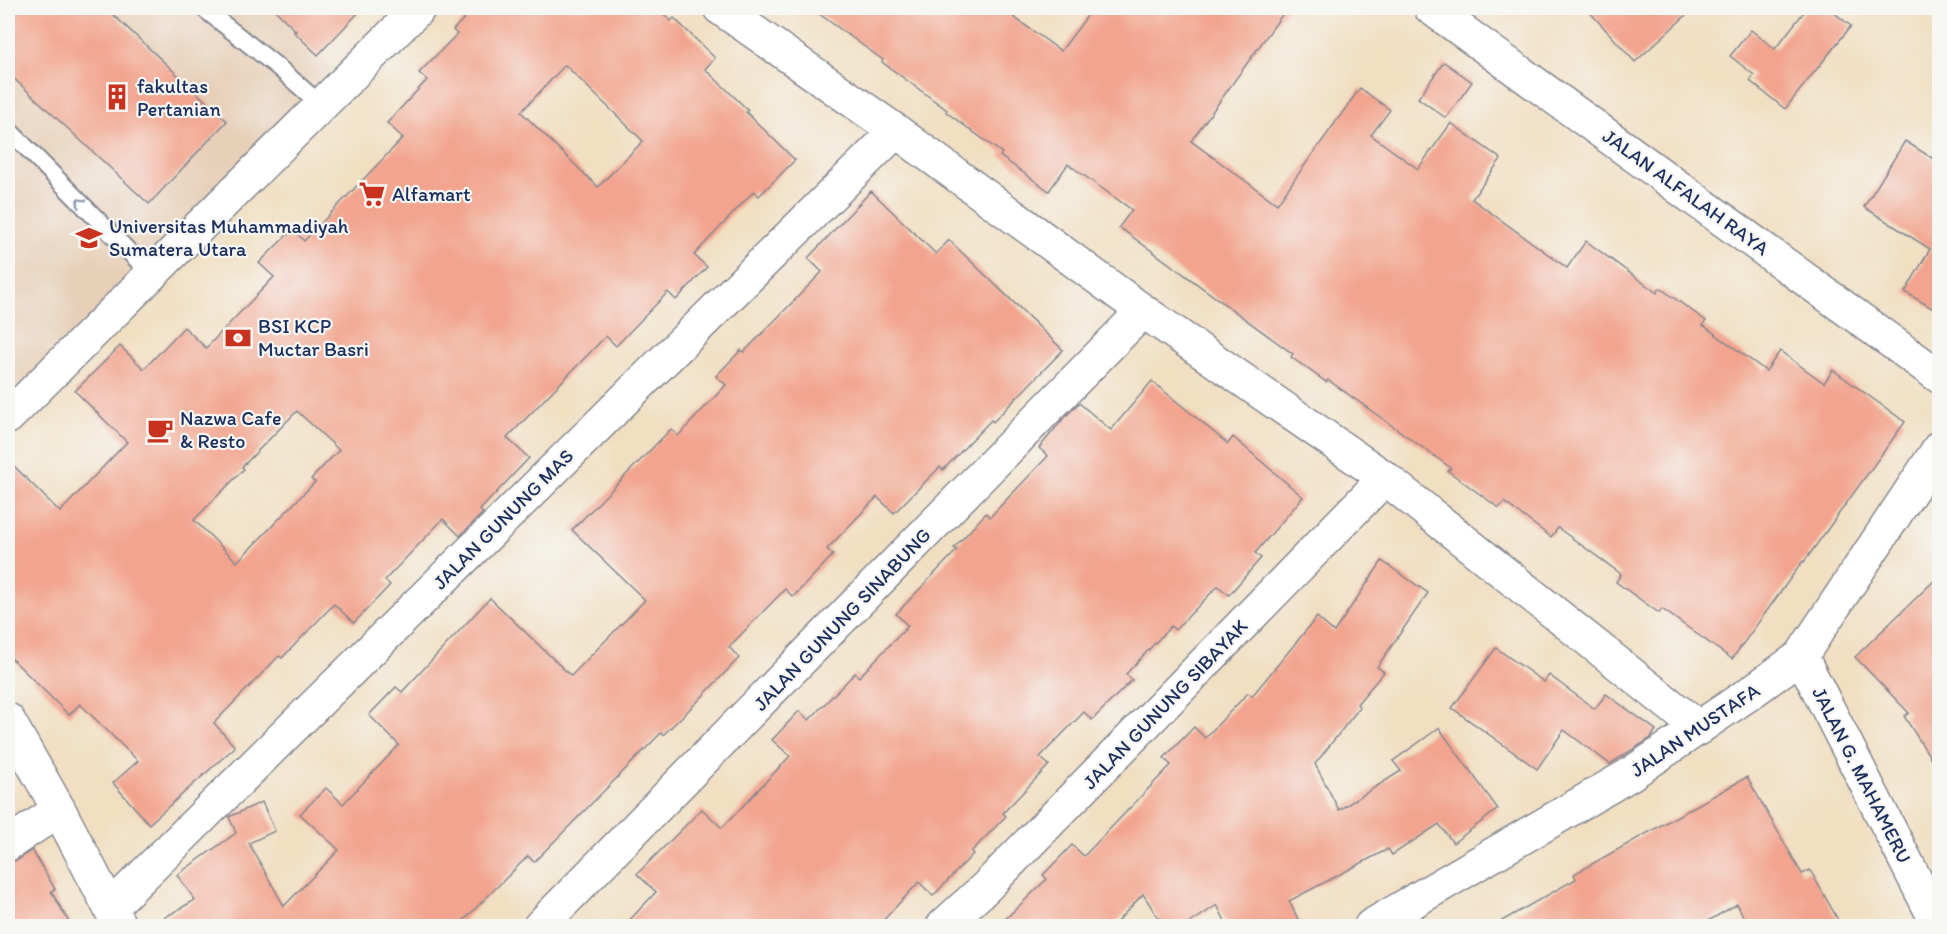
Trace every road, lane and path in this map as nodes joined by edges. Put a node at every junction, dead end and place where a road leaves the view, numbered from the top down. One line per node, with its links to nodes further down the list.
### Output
1 (203, 8): 5 (lane)
2 (419, 8): 5 (street)
3 (720, 8): 7 (street)
4 (1431, 8): 10 (street, JALAN ALFALAH RAYA)
5 (321, 105): 8 (street)
6 (8, 129): 8 (lane, one-way to 6)
7 (896, 131): 9 (street); 19 (street, JALAN GUNUNG MAS)
8 (151, 274): 11 (street)
9 (1143, 311): 13 (street); 20 (street, JALAN GUNUNG SINABUNG)
10 (1940, 377)
11 (8, 417)
12 (1937, 457): 14 (street, JALAN MUSTAFA)
13 (1385, 478): 16 (street); 21 (street, JALAN GUNUNG SIBAYAK)
14 (1801, 656): 16 (street, JALAN MUSTAFA); 23 (street, JALAN G. MAHAMERU)
15 (8, 720): 17 (street)
16 (1699, 728): 22 (street, JALAN MUSTAFA)
17 (59, 810): 18 (street); 19 (street)
18 (8, 844)
19 (115, 917)
20 (540, 927)
21 (943, 927)
22 (1371, 927)
23 (1939, 927)

